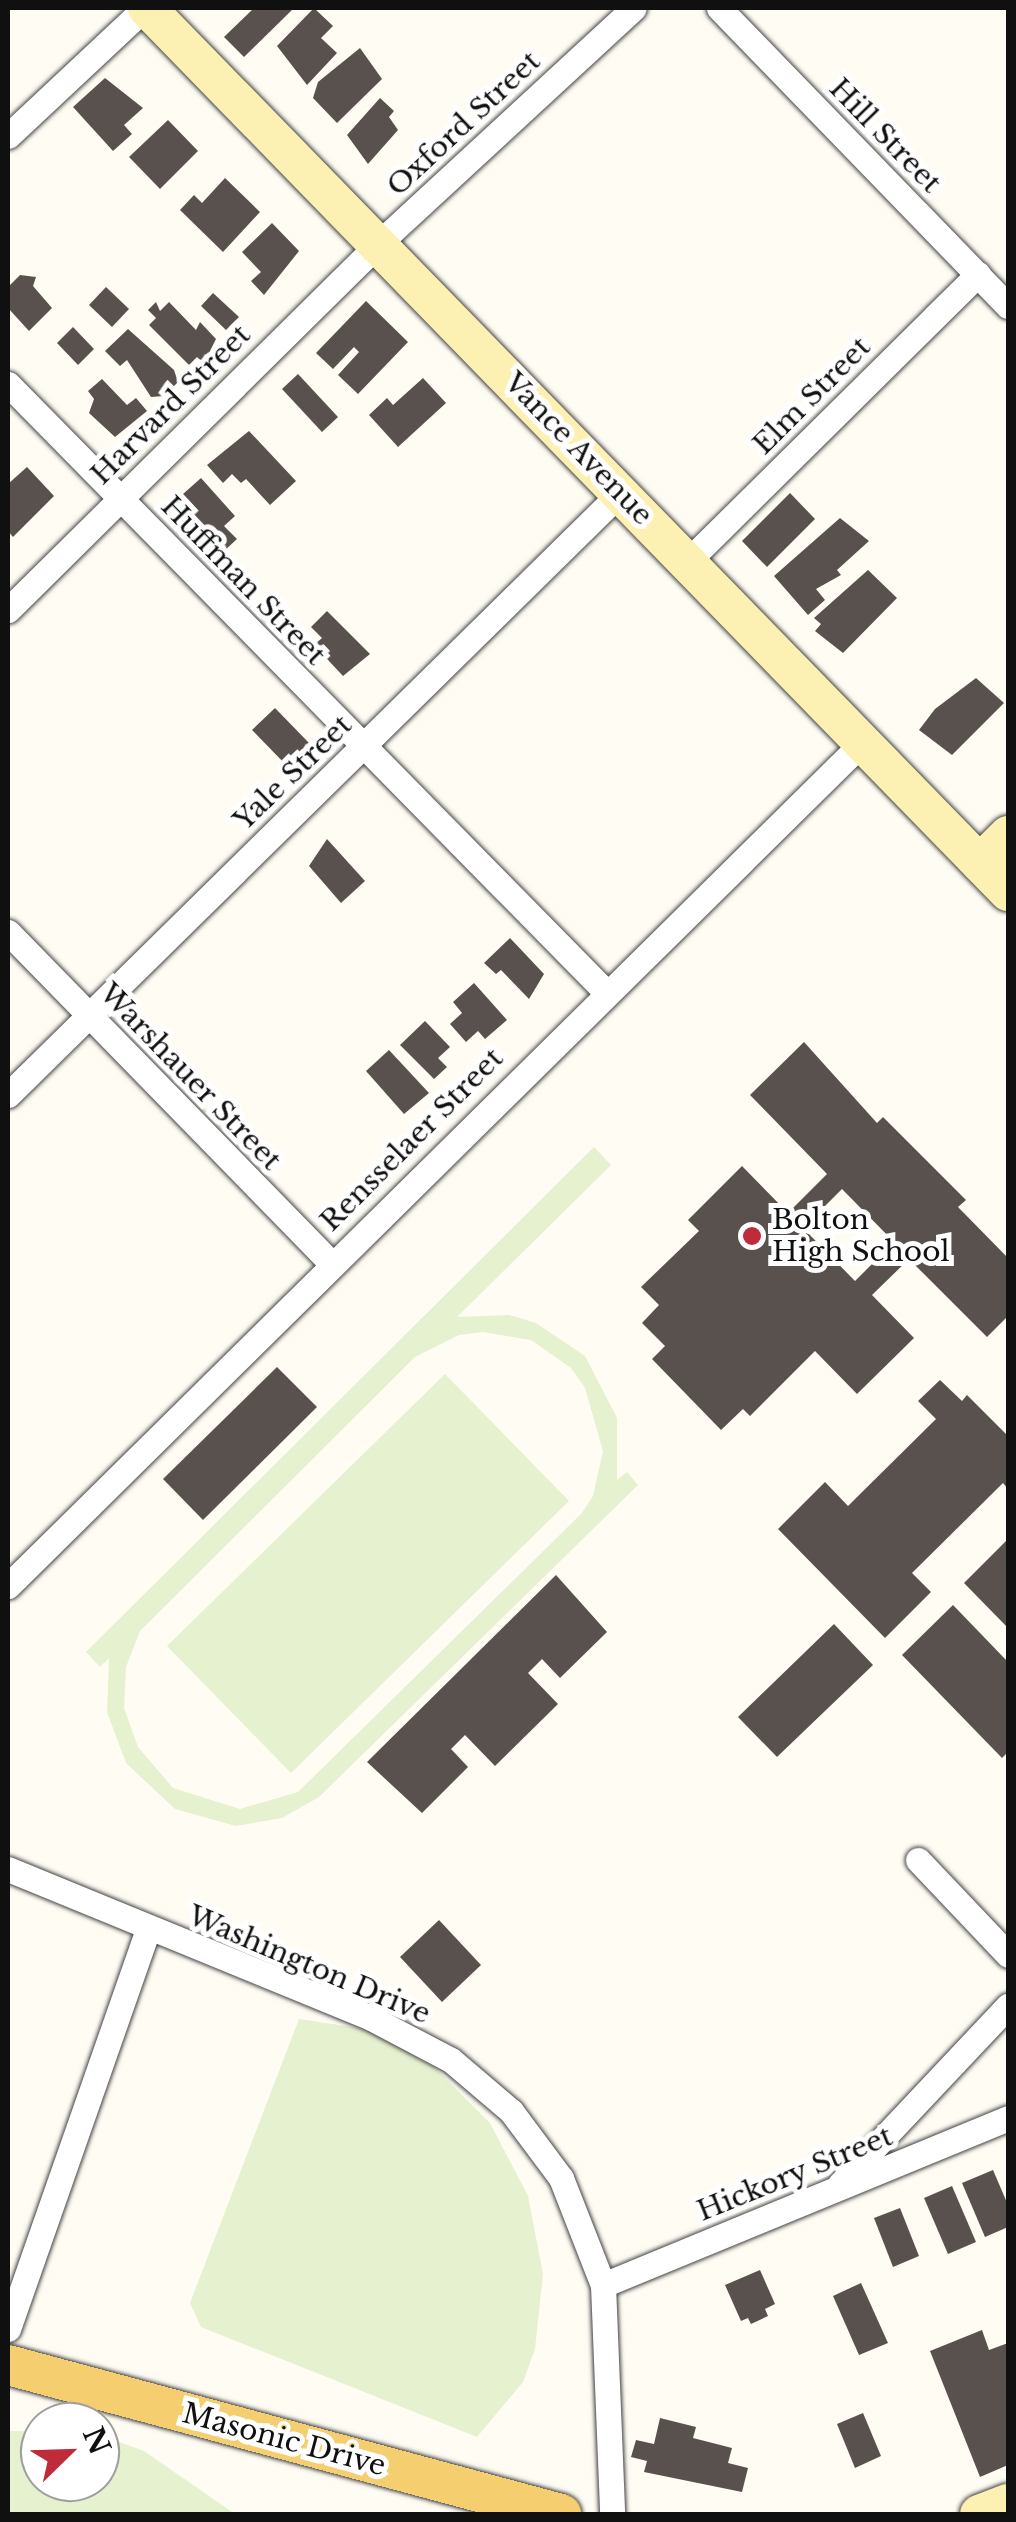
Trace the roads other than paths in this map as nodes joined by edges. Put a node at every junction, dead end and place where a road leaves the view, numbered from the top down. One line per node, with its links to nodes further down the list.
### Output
1 (146, 8): 4 (street); 5 (street, Vance Avenue)
2 (634, 8): 5 (street, Oxford Street)
3 (718, 8): 6 (street, Hill Street)
4 (8, 136)
5 (378, 244): 9 (street, Vance Avenue); 10 (street, Harvard Street)
6 (978, 274): 7 (street, Hill Street); 11 (street, Elm Street)
7 (1008, 306)
8 (8, 384): 10 (street, Huffman Street)
9 (620, 493): 11 (street, Vance Avenue); 14 (street, Yale Street)
10 (119, 498): 12 (street, Harvard Street); 14 (street, Huffman Street)
11 (688, 561): 13 (street, Vance Avenue)
12 (8, 610)
13 (864, 741): 16 (street, Vance Avenue); 19 (street, Rensselaer Street)
14 (363, 746): 19 (street, Huffman Street); 20 (street, Yale Street)
15 (1008, 835): 16 (street)
16 (980, 863): 17 (street, Vance Avenue)
17 (1008, 892)
18 (8, 932): 20 (street, Warshauer Street)
19 (604, 990): 22 (street, Rensselaer Street)
20 (88, 1015): 21 (street, Yale Street); 22 (street, Warshauer Street)
21 (8, 1095)
22 (331, 1263): 23 (street, Rensselaer Street)
23 (8, 1586)
24 (918, 1860): 27 (street)
25 (8, 1869): 26 (street, Washington Drive)
26 (148, 1930): 31 (street, Washington Drive); 32 (street)
27 (1008, 1955)
28 (1008, 2006): 30 (street)
29 (1008, 2118): 30 (street, Hickory Street)
30 (834, 2190): 31 (street, Hickory Street)
31 (604, 2285): 36 (street, Washington Drive)
32 (8, 2329)
33 (8, 2365): 35 (main road, Masonic Drive)
34 (1008, 2503): 37 (street)
35 (562, 2514)
36 (612, 2514)
37 (979, 2514)

